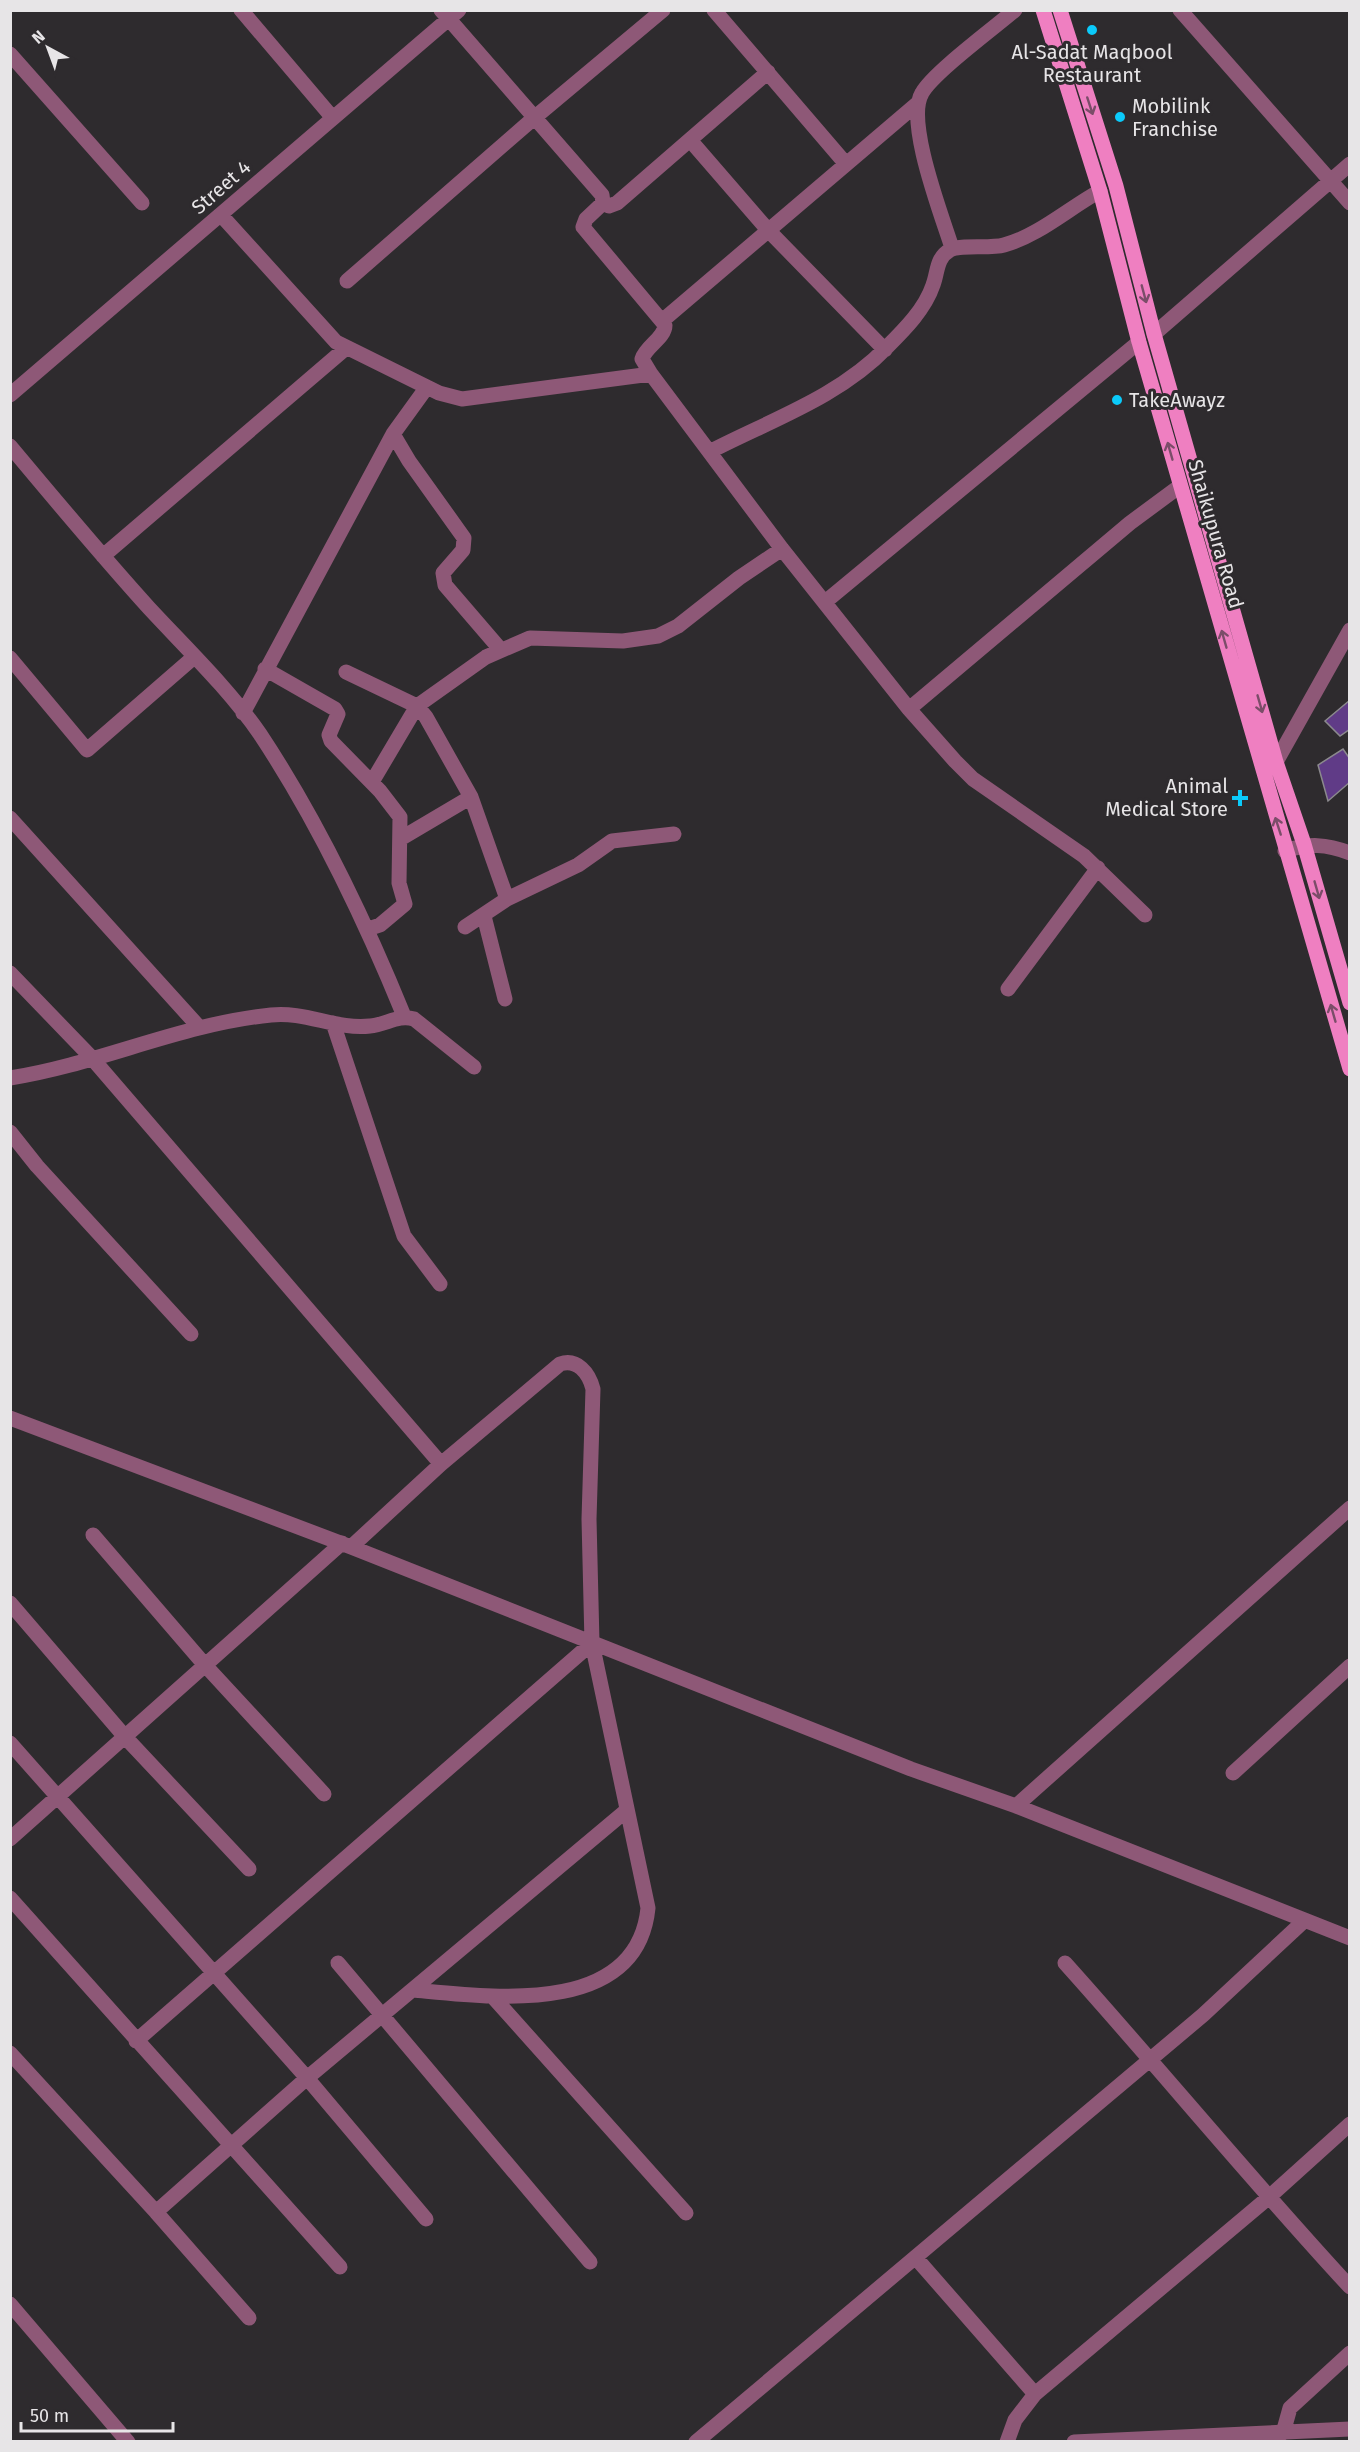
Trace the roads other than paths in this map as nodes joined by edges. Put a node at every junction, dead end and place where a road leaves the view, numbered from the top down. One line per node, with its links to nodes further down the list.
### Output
1 (241, 10): 12 (street)
2 (663, 10): 13 (street)
3 (714, 10): 10 (street)
4 (1015, 10): 11 (street)
5 (1043, 10): 18 (main road, Shaikupura Road)
6 (1060, 10): 27 (main road, Shaikupura Road, one-way to 27)
7 (1180, 10): 17 (street)
8 (449, 14): 12 (street, Street 4); 13 (street)
9 (10, 54): 19 (street)
10 (768, 72): 14 (street); 15 (street)
11 (918, 103): 15 (street); 24 (street)
12 (332, 117): 22 (street, Street 4)
13 (534, 118): 20 (street); 25 (street)
14 (690, 140): 20 (street); 23 (street)
15 (846, 164): 23 (street)
16 (1350, 165): 17 (street)
17 (1331, 181): 21 (street); 27 (street)
18 (1100, 191): 24 (street); 28 (main road, Shaikupura Road)
19 (142, 203)
20 (603, 203): 26 (street)
21 (1350, 203)
22 (221, 215): 29 (street); 33 (street, Street 4)
23 (768, 230): 26 (street); 30 (street)
24 (952, 248): 30 (street)
25 (347, 281)
26 (662, 321): 31 (street)
27 (1154, 334): 50 (main road, Shaikupura Road, one-way to 50)
28 (1138, 342): 37 (main road, Shaikupura Road, one-way to 28); 40 (street)
29 (346, 348): 32 (street); 39 (street)
30 (885, 350): 36 (street)
31 (651, 374): 32 (street); 36 (street)
32 (427, 387): 34 (street)
33 (10, 395)
34 (393, 434): 42 (street); 45 (street)
35 (10, 446): 39 (street)
36 (711, 451): 38 (street)
37 (1180, 486): 48 (street); 57 (main road, Shaikupura Road, one-way to 37)
38 (782, 549): 40 (street); 42 (street)
39 (102, 556): 43 (street)
40 (825, 602): 48 (street)
41 (1350, 630): 50 (street)
42 (500, 650): 47 (street)
43 (194, 657): 44 (street); 49 (street)
44 (10, 658)
45 (264, 669): 49 (street); 51 (street)
46 (346, 672): 47 (street)
47 (417, 706): 51 (street); 52 (street)
48 (909, 709): 59 (street)
49 (243, 712): 64 (street)
50 (1276, 762): 56 (main road, Shaikupura Road)
51 (372, 782): 55 (street)
52 (471, 797): 55 (street); 60 (street)
53 (10, 818): 71 (street)
54 (674, 834): 60 (street)
55 (400, 839): 64 (street)
56 (1304, 844): 57 (street); 58 (street); 68 (main road, Shaikupura Road, one-way to 68)
57 (1285, 850): 74 (main road, Shaikupura Road, one-way to 57)
58 (1350, 853)
59 (1098, 868): 62 (street); 66 (street)
60 (507, 899): 61 (street)
61 (484, 915): 63 (street); 67 (street)
62 (1145, 915)
63 (465, 927)
64 (369, 929): 69 (street)
65 (10, 973): 72 (street)
66 (1008, 990)
67 (505, 999)
68 (1350, 1003)
69 (404, 1016): 70 (street); 73 (street)
70 (333, 1023): 71 (street); 77 (street)
71 (199, 1027): 72 (street)
72 (91, 1057): 75 (street); 80 (street)
73 (474, 1067)
74 (1350, 1069)
75 (10, 1078)
76 (10, 1132): 78 (street)
77 (440, 1284)
78 (191, 1334)
79 (10, 1418): 83 (street)
80 (441, 1464): 83 (street); 85 (street)
81 (1350, 1508): 93 (street)
82 (93, 1534): 86 (street)
83 (346, 1545): 85 (street); 86 (street)
84 (10, 1603): 88 (street)
85 (592, 1643): 93 (street); 94 (street); 102 (street)
86 (204, 1664): 88 (street); 91 (street)
87 (1350, 1666): 90 (street)
88 (126, 1738): 92 (street); 96 (street)
89 (10, 1743): 92 (street)
90 (1233, 1773)
91 (324, 1794)
92 (58, 1798): 95 (street); 102 (street)
93 (1016, 1806): 98 (street)
94 (627, 1810): 103 (street); 104 (street)
95 (10, 1839)
96 (249, 1869)
97 (10, 1898): 106 (street)
98 (1305, 1920): 99 (street); 108 (street)
99 (1350, 1938)
100 (338, 1963): 105 (street)
101 (1065, 1963): 108 (street)
102 (213, 1972): 106 (street); 109 (street)
103 (413, 1990): 104 (street); 105 (street)
104 (493, 1997): 114 (street)
105 (382, 2016): 109 (street); 117 (street)
106 (136, 2041): 111 (street)
107 (10, 2053): 113 (street)
108 (1151, 2058): 112 (street); 116 (street)
109 (307, 2078): 111 (street); 115 (street)
110 (1350, 2124): 112 (street)
111 (232, 2145): 113 (street); 118 (street)
112 (1268, 2198): 119 (street); 123 (street)
113 (156, 2212): 121 (street)
114 (686, 2213)
115 (426, 2219)
116 (916, 2258): 123 (street); 127 (street)
117 (590, 2262)
118 (340, 2267)
119 (1350, 2287)
120 (10, 2304): 126 (street)
121 (249, 2318)
122 (1350, 2353): 125 (street)
123 (1035, 2394): 128 (street)
124 (1350, 2429): 125 (street)
125 (1283, 2433): 129 (street)
126 (128, 2442)
127 (696, 2442)
128 (1007, 2442)
129 (1074, 2442)

